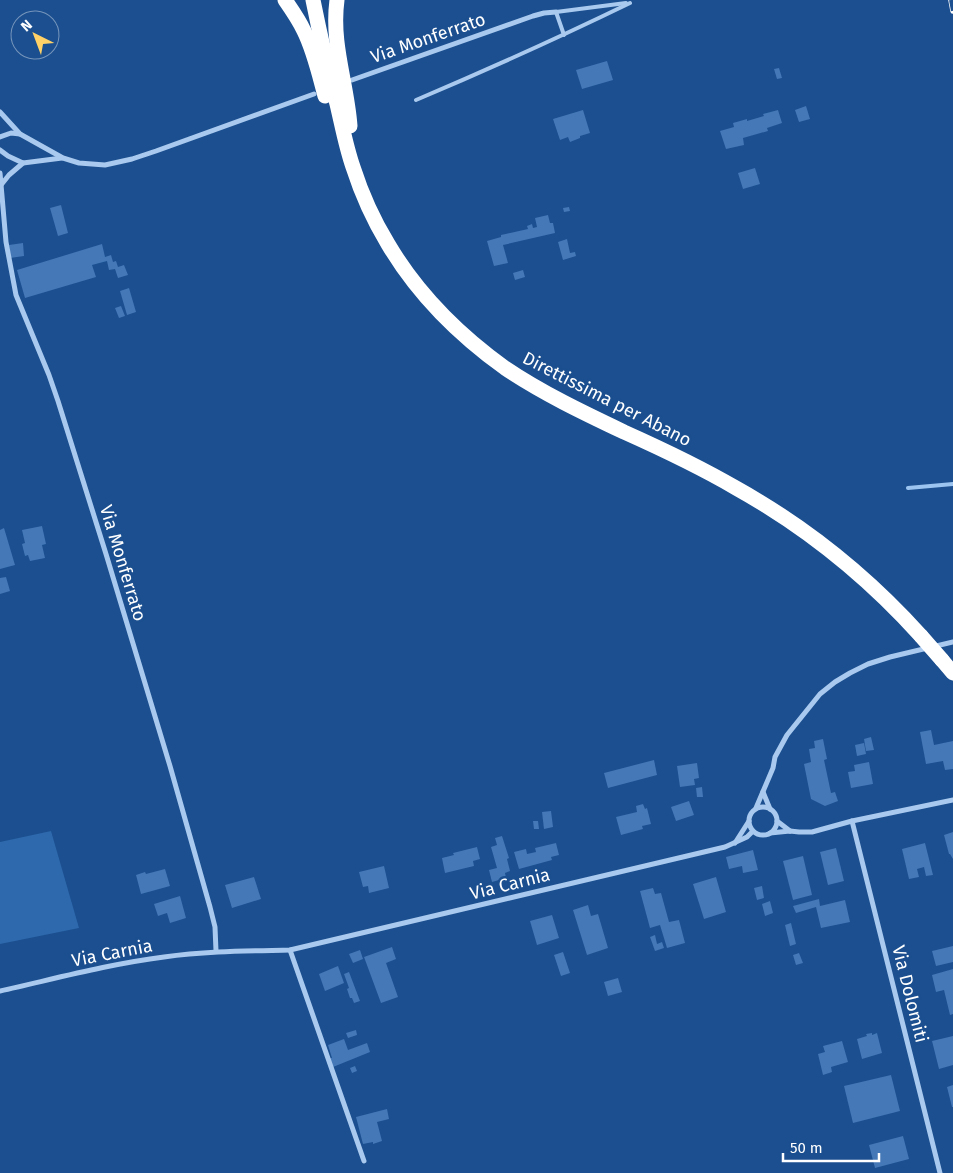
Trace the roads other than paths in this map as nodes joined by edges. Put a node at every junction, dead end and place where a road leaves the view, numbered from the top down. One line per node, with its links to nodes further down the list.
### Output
1 (285, 0): 15 (highway)
2 (313, 0): 15 (highway, Direttissima per Abano)
3 (338, 0): 15 (highway)
4 (556, 12): 5 (lane); 5 (lane, Via Monferrato); 6 (street, Via Monferrato)
5 (564, 35): 8 (lane)
6 (352, 80)
7 (314, 94): 13 (street)
8 (416, 100)
9 (0, 112): 10 (street)
10 (20, 134): 11 (street); 13 (street)
11 (0, 137)
12 (0, 150): 14 (street)
13 (62, 158): 14 (street)
14 (23, 163): 17 (street)
15 (353, 167): 19 (highway, Direttissima per Abano, bridge)
16 (0, 173): 17 (street, Via Monferrato)
17 (1, 185): 32 (street, Via Monferrato)
18 (953, 642): 20 (street)
19 (953, 673)
20 (762, 791): 22 (street); 23 (street)
21 (953, 800): 26 (street)
22 (756, 808): 23 (street); 24 (street)
23 (770, 808): 25 (street)
24 (749, 821): 27 (street); 30 (street)
25 (777, 821): 28 (street); 29 (street)
26 (852, 821): 28 (street); 35 (street, Via Dolomiti)
27 (753, 831): 29 (street); 30 (street, Via Carnia)
28 (790, 831): 29 (street)
29 (770, 833)
30 (735, 843): 31 (street, Via Carnia)
31 (290, 950): 32 (street, Via Carnia); 34 (street)
32 (216, 951): 33 (street, Via Carnia)
33 (0, 991)
34 (364, 1161)
35 (940, 1173)

